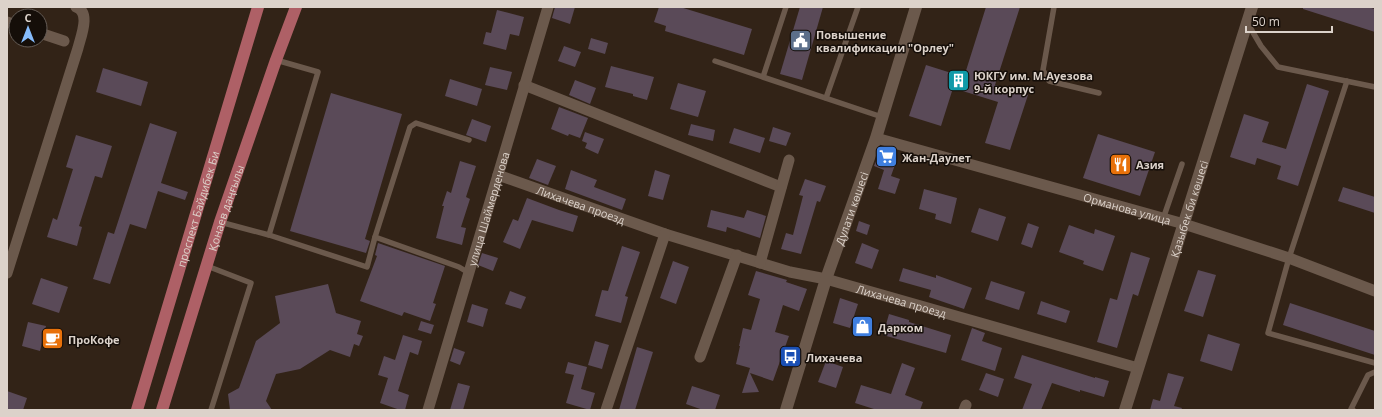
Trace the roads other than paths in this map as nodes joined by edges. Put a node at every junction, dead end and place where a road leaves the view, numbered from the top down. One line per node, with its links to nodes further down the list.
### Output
1 (76, 7): 38 (street)
2 (258, 7): 46 (main road, проспект Байдибек Би)
3 (296, 7): 13 (main road, Қонаев даңғылы)
4 (548, 7): 17 (street, улица Шаймерденова)
5 (786, 7): 15 (lane)
6 (858, 7): 20 (lane)
7 (916, 7): 21 (main road, Дулати көшесі)
8 (1054, 7): 19 (lane)
9 (1252, 7): 10 (main road, Қазыбек би көшесі)
10 (1247, 23): 16 (lane); 30 (main road, Қазыбек би көшесі)
11 (48, 36): 12 (street)
12 (64, 41)
13 (276, 60): 29 (main road, Қонаев даңғылы); 32 (lane)
14 (715, 61): 15 (lane)
15 (763, 77): 20 (lane)
16 (1346, 81): 18 (lane); 35 (lane)
17 (524, 85): 26 (street, улица Шаймерденова); 27 (street)
18 (1375, 87)
19 (1099, 93)
20 (826, 98): 21 (lane)
21 (882, 117): 22 (main road, Дулати көшесі)
22 (876, 138): 28 (street, Орманова улица); 40 (main road, Дулати көшесі)
23 (469, 140): 33 (lane)
24 (789, 160): 27 (street)
25 (1182, 164): 28 (lane)
26 (498, 175): 31 (street, Лихачева проезд); 39 (street, улица Шаймерденова)
27 (781, 187): 36 (street)
28 (1162, 219): 30 (street, Орманова улица)
29 (220, 222): 32 (lane); 37 (main road, Қонаев даңғылы)
30 (1184, 224): 35 (street, Орманова улица); 44 (main road, Қазыбек би көшесі)
31 (665, 234): 34 (street, Лихачева проезд); 50 (street)
32 (269, 235): 33 (lane)
33 (375, 237): 39 (lane)
34 (737, 256): 36 (street, Лихачева проезд); 42 (street)
35 (1289, 258): 41 (street, Орманова улица); 43 (lane)
36 (760, 263): 40 (street, Лихачева проезд)
37 (207, 266): 47 (main road, Қонаев даңғылы); 48 (lane)
38 (7, 272)
39 (468, 273): 49 (street, улица Шаймерденова)
40 (826, 279): 44 (street, Лихачева проезд); 51 (main road, Дулати көшесі)
41 (1375, 291)
42 (700, 357)
43 (1375, 363)
44 (1138, 368): 52 (main road, Қазыбек би көшесі)
45 (1375, 372): 53 (lane)
46 (137, 410)
47 (162, 410)
48 (211, 410)
49 (428, 410)
50 (606, 410)
51 (786, 410)
52 (1125, 410)
53 (1353, 410)

